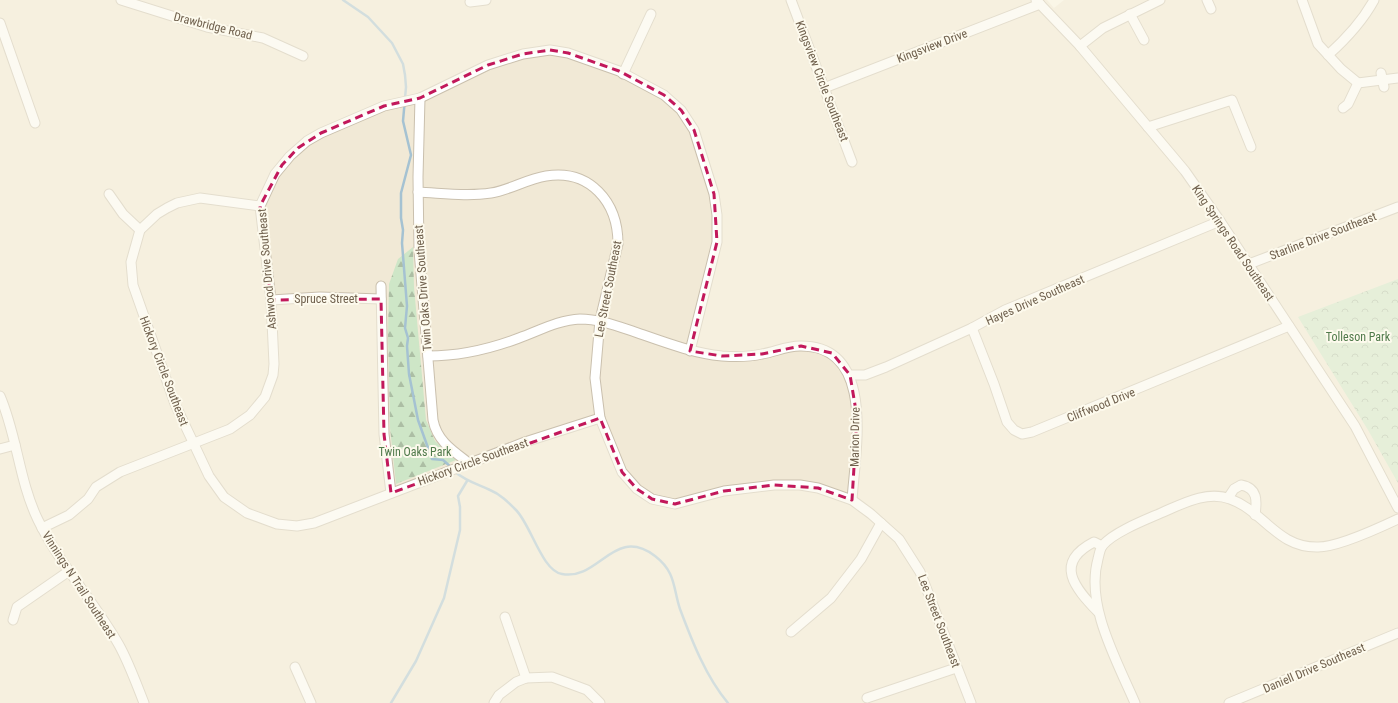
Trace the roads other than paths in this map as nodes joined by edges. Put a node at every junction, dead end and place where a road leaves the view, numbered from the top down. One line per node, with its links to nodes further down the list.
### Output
1 (121, 0): 15 (street, Drawbridge Road)
2 (486, 0): 7 (street)
3 (791, 0): 19 (street, Kingsview Circle Southeast)
4 (1160, 0): 10 (street)
5 (1302, 0): 14 (street)
6 (1374, 0): 14 (street)
7 (470, 2)
8 (1038, 2): 13 (street, King Springs Road Southeast); 19 (street, Kingsview Drive)
9 (651, 14): 16 (street)
10 (1130, 14): 12 (street); 13 (street)
11 (0, 23): 22 (street)
12 (1144, 40)
13 (1080, 46): 23 (street, King Springs Road Southeast)
14 (1328, 55): 18 (street)
15 (304, 56)
16 (623, 74): 20 (street, Ashwood Drive Southeast); 39 (street, Ashwood Drive Southeast)
17 (1398, 78): 18 (street)
18 (1358, 83): 21 (street)
19 (824, 88): 25 (street, Kingsview Circle Southeast)
20 (420, 98): 26 (street, Twin Oaks Drive Southeast); 28 (street, Ashwood Drive Southeast)
21 (1343, 108)
22 (35, 123)
23 (1148, 127): 24 (street); 30 (street, King Springs Road Southeast)
24 (1250, 147)
25 (852, 162)
26 (418, 192): 36 (street, Lee Street Southeast); 40 (street, Twin Oaks Drive Southeast)
27 (110, 194): 31 (street)
28 (260, 206): 31 (street); 35 (street, Ashwood Drive Southeast)
29 (1398, 207): 32 (street, Starline Drive Southeast)
30 (1220, 221): 32 (street, King Springs Road Southeast); 38 (street, Hayes Drive Southeast)
31 (140, 230): 44 (street, Hickory Circle Southeast)
32 (1249, 264): 37 (street, King Springs Road Southeast)
33 (381, 286): 34 (street)
34 (381, 299): 35 (street, Spruce Street); 48 (street)
35 (271, 300): 44 (street, Ashwood Drive Southeast)
36 (600, 320): 39 (street); 40 (street); 43 (street, Lee Street Southeast)
37 (1289, 326): 38 (street, Cliffwood Drive); 51 (street, King Springs Road Southeast)
38 (972, 328): 41 (street, Hayes Drive Southeast)
39 (690, 351): 41 (street)
40 (428, 356): 47 (street, Twin Oaks Drive Southeast)
41 (850, 375): 50 (street, Marion Drive)
42 (0, 396): 45 (street, Vinnings N Trail Southeast)
43 (600, 418): 47 (street, Hickory Circle Southeast); 50 (street, Lee Street Southeast)
44 (193, 444): 48 (street, Hickory Circle Southeast); 55 (street, Ashwood Drive Southeast)
45 (15, 445): 46 (street); 55 (street, Vinnings N Trail Southeast)
46 (0, 448)
47 (469, 463): 48 (street, Hickory Circle Southeast)
48 (391, 493)
49 (1228, 498): 52 (street); 52 (street); 56 (street)
50 (852, 500): 54 (street, Lee Street Southeast)
51 (1398, 508)
52 (1255, 515): 53 (street)
53 (1398, 519)
54 (881, 523): 61 (street); 64 (street, Lee Street Southeast)
55 (42, 528): 57 (street, Vinnings N Trail Southeast)
56 (1102, 546): 58 (street); 58 (street)
57 (69, 571): 60 (street); 67 (street, Vinnings N Trail Southeast)
58 (1098, 612): 72 (street)
59 (505, 617): 65 (street)
60 (13, 620)
61 (791, 632)
62 (1398, 633): 73 (street, Daniell Drive Southeast)
63 (295, 667): 68 (street)
64 (956, 668): 66 (street); 71 (street, Lee Street Southeast)
65 (526, 678): 69 (street); 70 (street)
66 (868, 698)
67 (144, 703)
68 (311, 703)
69 (494, 703)
70 (600, 703)
71 (971, 703)
72 (1135, 703)
73 (1229, 703)

